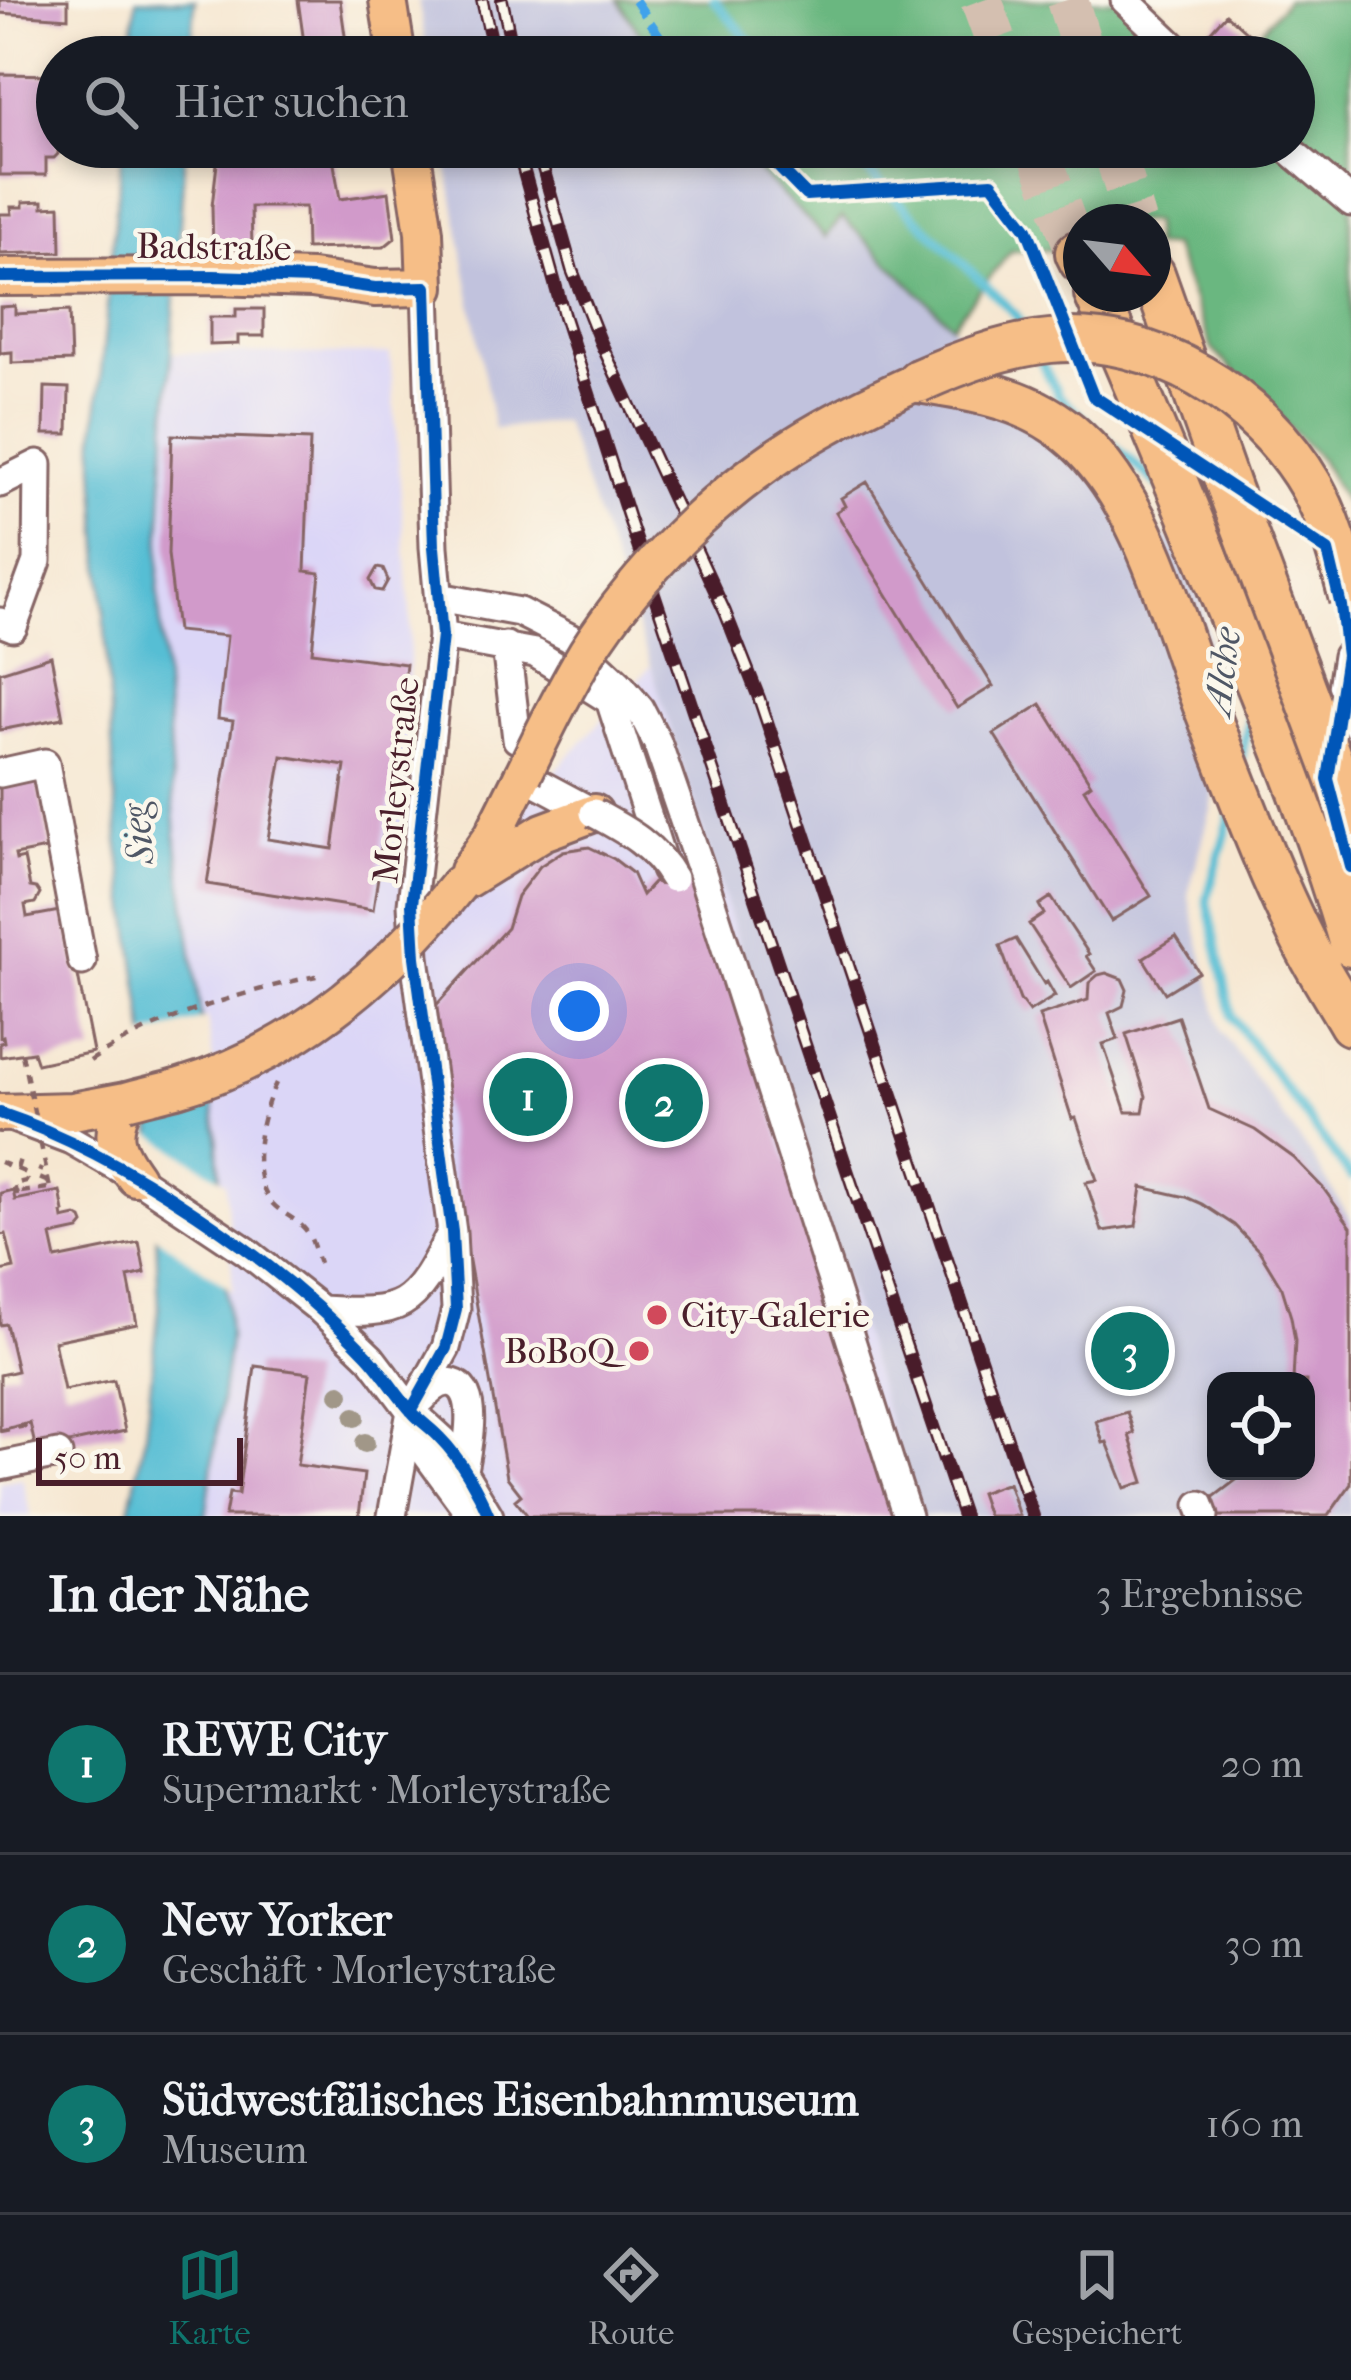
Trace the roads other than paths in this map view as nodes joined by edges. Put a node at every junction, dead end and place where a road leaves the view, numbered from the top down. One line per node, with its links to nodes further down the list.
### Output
1 (388, 0): 3 (main road)
2 (1125, 0): 4 (street)
3 (394, 36)
4 (1163, 36)
5 (414, 168): 9 (main road, Morleystraße)
6 (1311, 168): 7 (street)
7 (1351, 202)
8 (0, 277): 9 (main road, Badstraße)
9 (426, 287): 14 (street, Morleystraße)
10 (1104, 312): 27 (highway)
11 (1167, 312): 23 (highway, bridge)
12 (918, 381): 15 (highway, bridge); 20 (main road, bridge); 29 (highway)
13 (0, 483): 16 (street)
14 (439, 597): 17 (street, Morleystraße); 25 (street)
15 (1351, 599)
16 (0, 622)
17 (442, 635): 18 (street); 33 (street, Morleystraße)
18 (506, 646): 20 (street); 25 (street)
19 (1347, 656): 24 (street)
20 (520, 757): 22 (street); 26 (main road)
21 (0, 773): 28 (street)
22 (594, 813): 25 (street, bridge); 26 (main road)
23 (1351, 815)
24 (1351, 867)
25 (682, 876): 42 (street)
26 (459, 884): 30 (main road, bridge)
27 (1351, 945)
28 (82, 961)
29 (1351, 1024)
30 (127, 1101): 31 (main road); 32 (main road)
31 (2, 1113): 32 (street)
32 (135, 1177): 34 (street)
33 (452, 1232): 34 (street); 35 (street, Morleystraße)
34 (321, 1310): 35 (street)
35 (411, 1411): 38 (street); 38 (street); 39 (street, Morleystraße); 40 (street)
36 (58, 1454): 37 (street)
37 (0, 1466)
38 (463, 1470): 41 (street)
39 (392, 1516)
40 (472, 1516)
41 (489, 1516)
42 (907, 1516)

